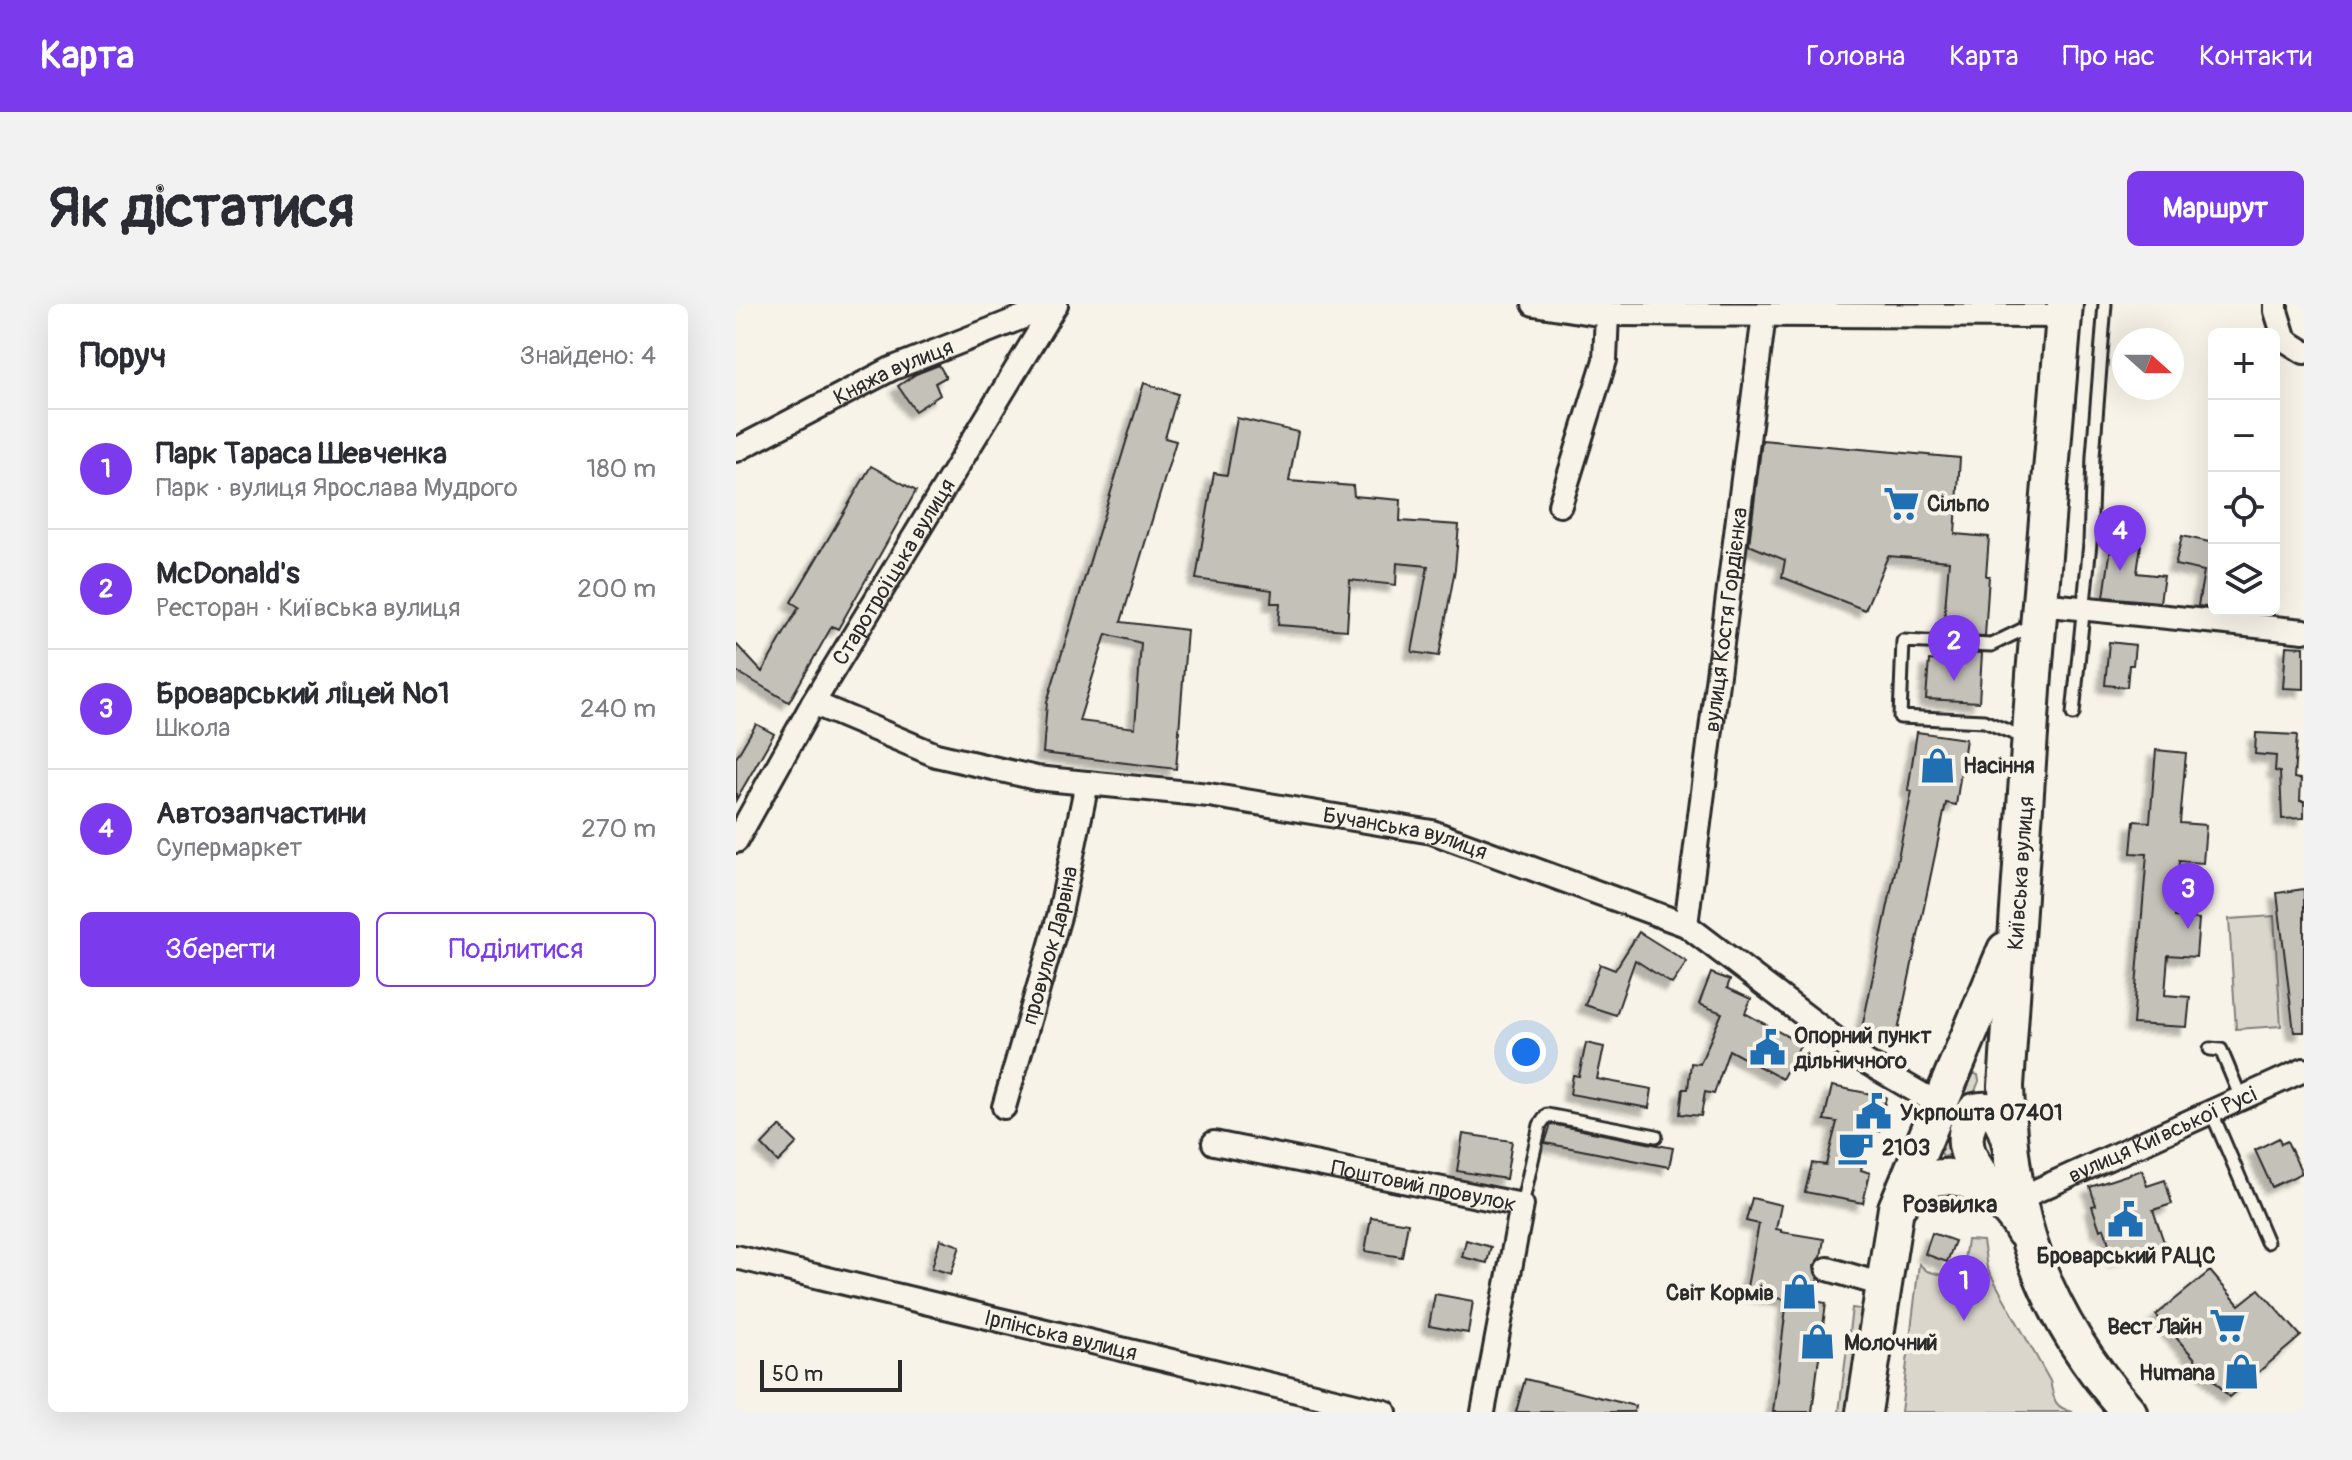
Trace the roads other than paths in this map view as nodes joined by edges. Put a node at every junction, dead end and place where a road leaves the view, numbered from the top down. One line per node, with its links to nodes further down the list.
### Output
1 (1056, 304): 9 (street, Княжа вулиця); 14 (street, Старотроїцька вулиця)
2 (1534, 304): 6 (street)
3 (2105, 304): 11 (lane)
4 (2276, 304): 8 (street)
5 (2065, 310): 7 (street); 12 (main road, Київська вулиця)
6 (1607, 314): 7 (street); 10 (street)
7 (1764, 315): 20 (street, вулиця Костя Гордієнка)
8 (2304, 352)
9 (736, 450)
10 (1560, 505)
11 (2083, 609): 12 (street); 13 (street); 15 (lane)
12 (2039, 613): 16 (main road, Київська вулиця); 16 (lane)
13 (2304, 631)
14 (813, 703): 17 (street, Бучанська вулиця); 18 (street, Старотроїцька вулиця)
15 (2073, 714)
16 (2029, 740): 19 (main road, Київська вулиця)
17 (1087, 783): 20 (street, Бучанська вулиця); 25 (street, провулок Дарвіна)
18 (736, 841)
19 (2016, 924): 24 (main road); 28 (main road, Київська вулиця)
20 (1686, 925): 24 (street, Бучанська вулиця)
21 (2210, 1049): 23 (lane)
22 (2304, 1070): 23 (street, вулиця Київської Русі)
23 (2241, 1098): 26 (street, вулиця Київської Русі)
24 (1940, 1105): 32 (main road)
25 (1004, 1107)
26 (2211, 1111): 30 (street, вулиця Київської Русі); 33 (lane)
27 (1656, 1136): 31 (lane)
28 (2009, 1141): 30 (main road, Київська вулиця); 30 (main road)
29 (1214, 1143): 31 (street, Поштовий провулок)
30 (2006, 1197): 32 (main road); 40 (main road)
31 (1522, 1205): 38 (street, Поштовий провулок)
32 (1896, 1208): 36 (main road)
33 (2267, 1242)
34 (736, 1257): 37 (street, Ірпінська вулиця)
35 (1828, 1269): 36 (street)
36 (1883, 1285): 39 (main road)
37 (1385, 1412)
38 (1483, 1412)
39 (1864, 1412)
40 (2129, 1412)

